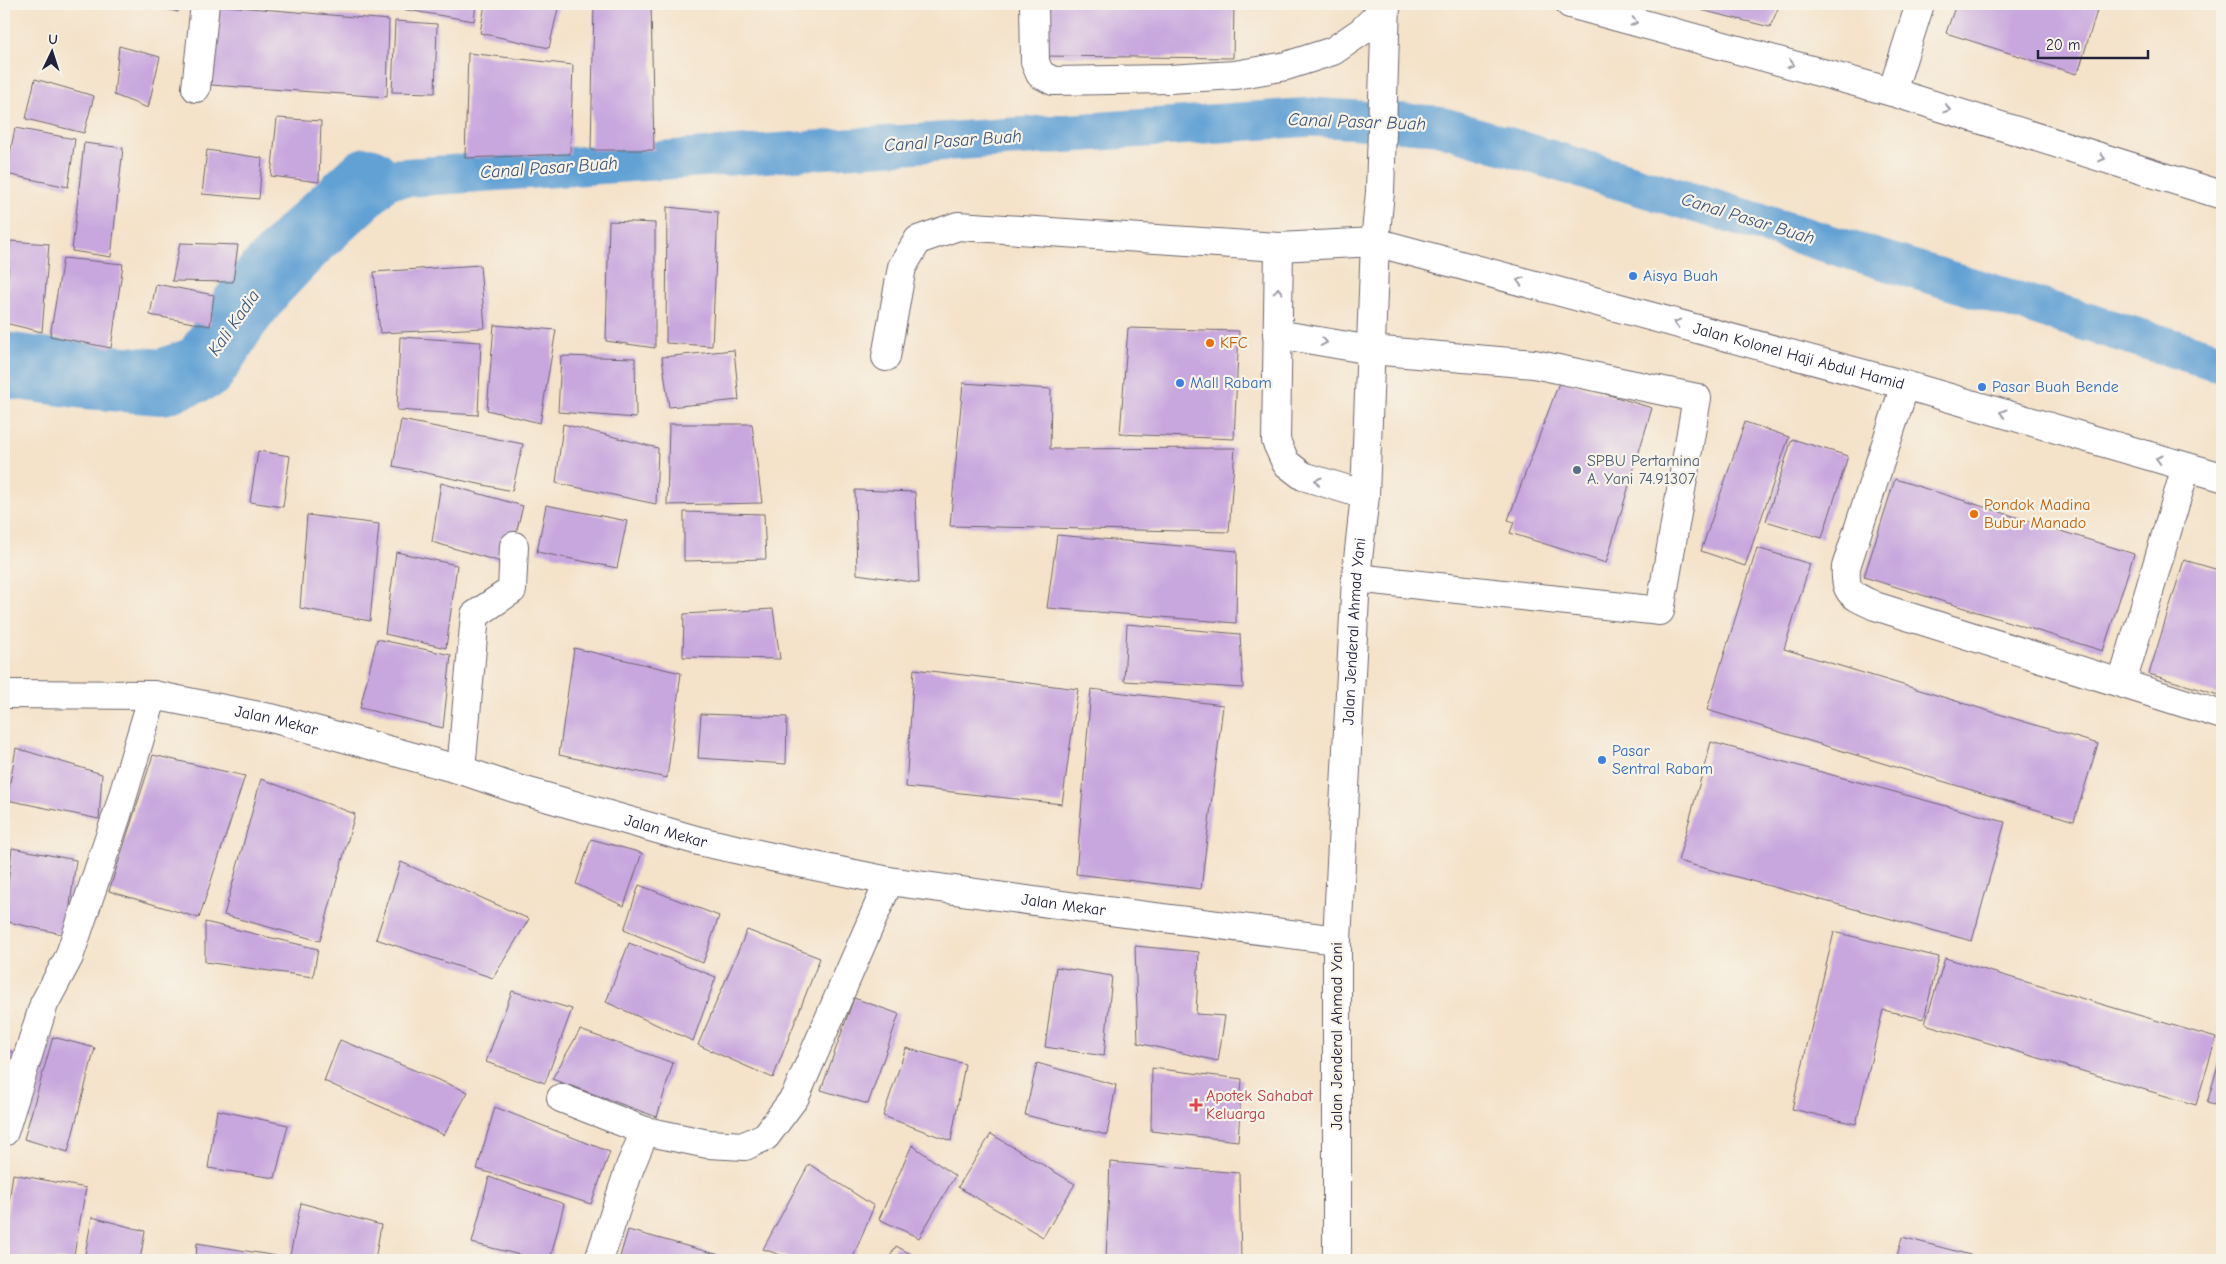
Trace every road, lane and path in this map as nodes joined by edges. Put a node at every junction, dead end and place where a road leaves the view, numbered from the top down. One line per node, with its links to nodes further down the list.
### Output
1 (205, 4): 6 (main road)
2 (1034, 4): 5 (main road)
3 (1570, 4): 7 (main road, one-way to 7)
4 (1920, 4): 7 (main road)
5 (1386, 6): 9 (main road, Jalan Jenderal Ahmad Yani)
6 (196, 88)
7 (1892, 92): 8 (main road, one-way to 8)
8 (2222, 194)
9 (1375, 242): 10 (main road, Jalan Kolonel Haji Abdul Hamid); 12 (main road, Jalan Jenderal Ahmad Yani); 14 (main road, Jalan Kolonel Haji Abdul Hamid, one-way to 9)
10 (1279, 247): 11 (main road, one-way to 10); 13 (main road, Jalan Kolonel Haji Abdul Hamid)
11 (1277, 334): 12 (main road, one-way to 12); 17 (main road, one-way to 11)
12 (1371, 350): 17 (main road, Jalan Jenderal Ahmad Yani); 19 (main road)
13 (886, 357)
14 (1906, 385): 15 (main road, Jalan Kolonel Haji Abdul Hamid, one-way to 14); 20 (main road)
15 (2186, 467): 16 (main road, Jalan Kolonel Haji Abdul Hamid); 20 (main road)
16 (2222, 477)
17 (1365, 495): 19 (main road, Jalan Jenderal Ahmad Yani)
18 (514, 546): 24 (main road)
19 (1356, 578): 26 (main road, Jalan Jenderal Ahmad Yani)
20 (2122, 684): 23 (main road)
21 (4, 694): 22 (main road, Jalan Mekar)
22 (153, 695): 24 (main road, Jalan Mekar); 28 (main road)
23 (2222, 715)
24 (461, 770): 25 (main road, Jalan Mekar)
25 (889, 881): 26 (main road, Jalan Mekar); 29 (main road)
26 (1337, 940): 31 (main road, Jalan Jenderal Ahmad Yani)
27 (561, 1098): 29 (main road)
28 (4, 1132)
29 (645, 1132): 30 (main road)
30 (599, 1260)
31 (1337, 1260)

